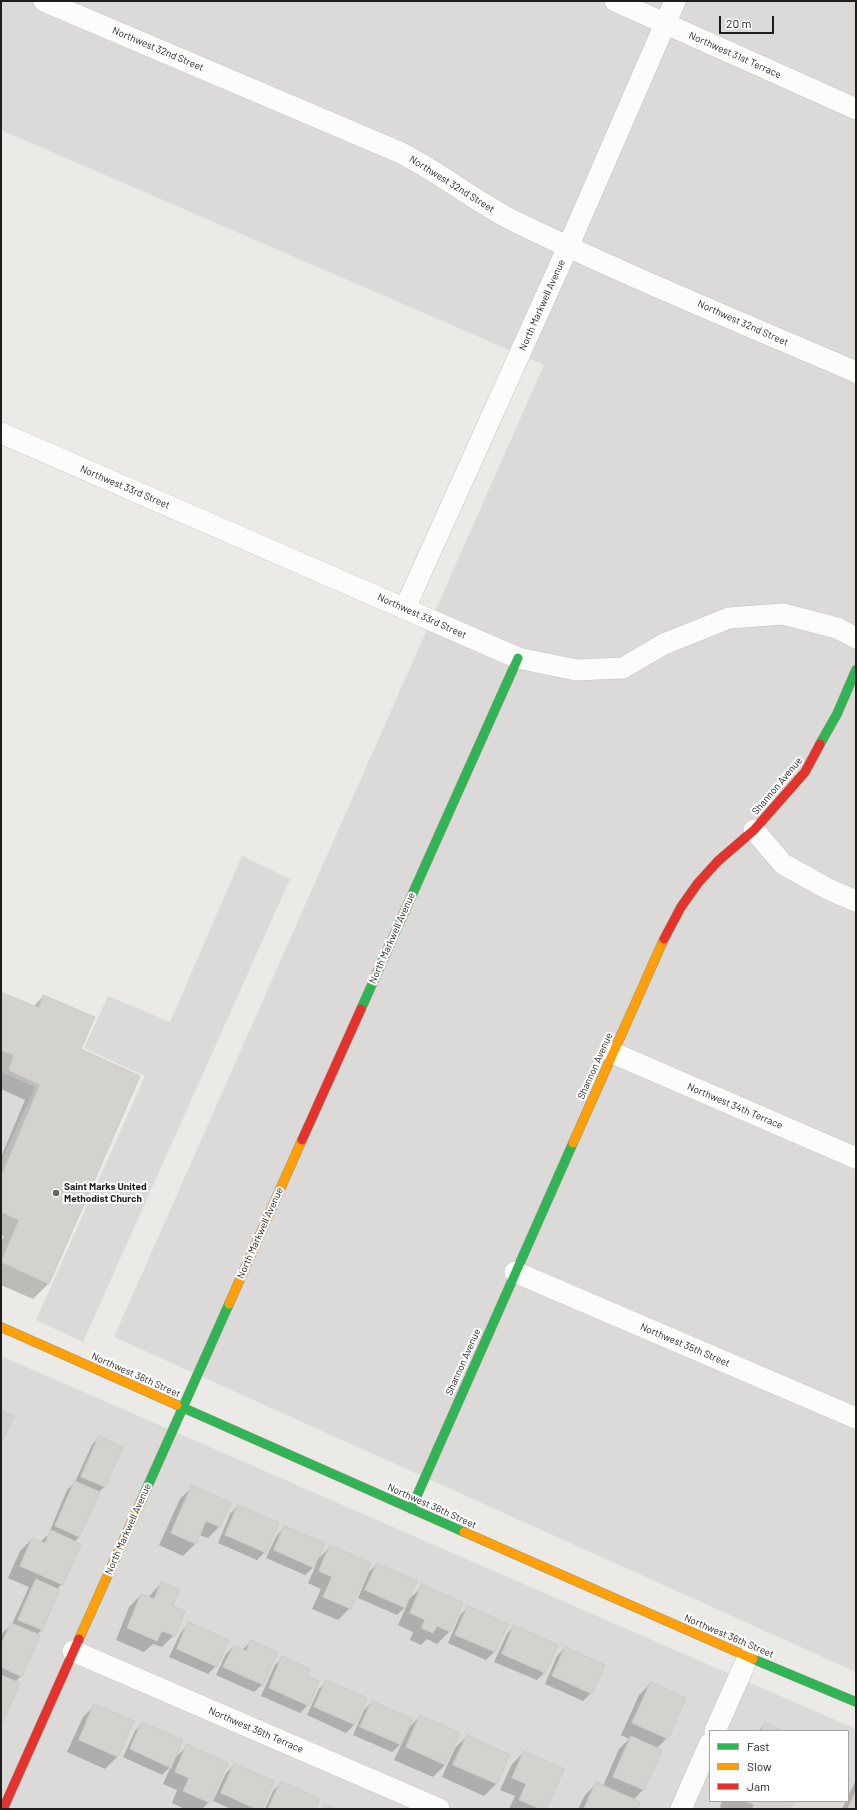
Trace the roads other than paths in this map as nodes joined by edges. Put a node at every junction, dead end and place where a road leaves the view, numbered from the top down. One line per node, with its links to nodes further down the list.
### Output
1 (44, 1): 6 (street, Northwest 32nd Street)
2 (615, 1): 4 (street, Northwest 31st Terrace)
3 (675, 1): 4 (street, North Markwell Avenue)
4 (664, 24): 5 (street, Northwest 31st Terrace); 6 (street, North Markwell Avenue)
5 (856, 108)
6 (568, 247): 7 (street, Northwest 32nd Street); 9 (street, North Markwell Avenue)
7 (856, 372)
8 (1, 433): 9 (street, Northwest 33rd Street)
9 (405, 608): 11 (street, Northwest 33rd Street)
10 (856, 638): 11 (street, Northwest 33rd Street)
11 (518, 658): 19 (street, North Markwell Avenue)
12 (856, 670): 13 (street, Shannon Avenue)
13 (754, 830): 14 (street); 15 (street, Shannon Avenue)
14 (856, 901)
15 (613, 1053): 16 (street, Northwest 34th Terrace); 17 (street, Shannon Avenue)
16 (856, 1158)
17 (515, 1272): 20 (street, Northwest 35th Street); 21 (street, Shannon Avenue)
18 (1, 1327): 19 (street, Northwest 36th Street)
19 (182, 1407): 21 (street, Northwest 36th Street); 22 (street, North Markwell Avenue)
20 (856, 1418)
21 (411, 1509): 23 (street, Northwest 36th Street)
22 (73, 1651): 27 (street, North Markwell Avenue); 28 (street, Northwest 36th Terrace)
23 (748, 1657): 24 (street, Northwest 36th Street); 25 (street)
24 (856, 1702)
25 (715, 1730)
26 (709, 1745): 29 (street)
27 (3, 1809)
28 (439, 1809)
29 (681, 1809)

